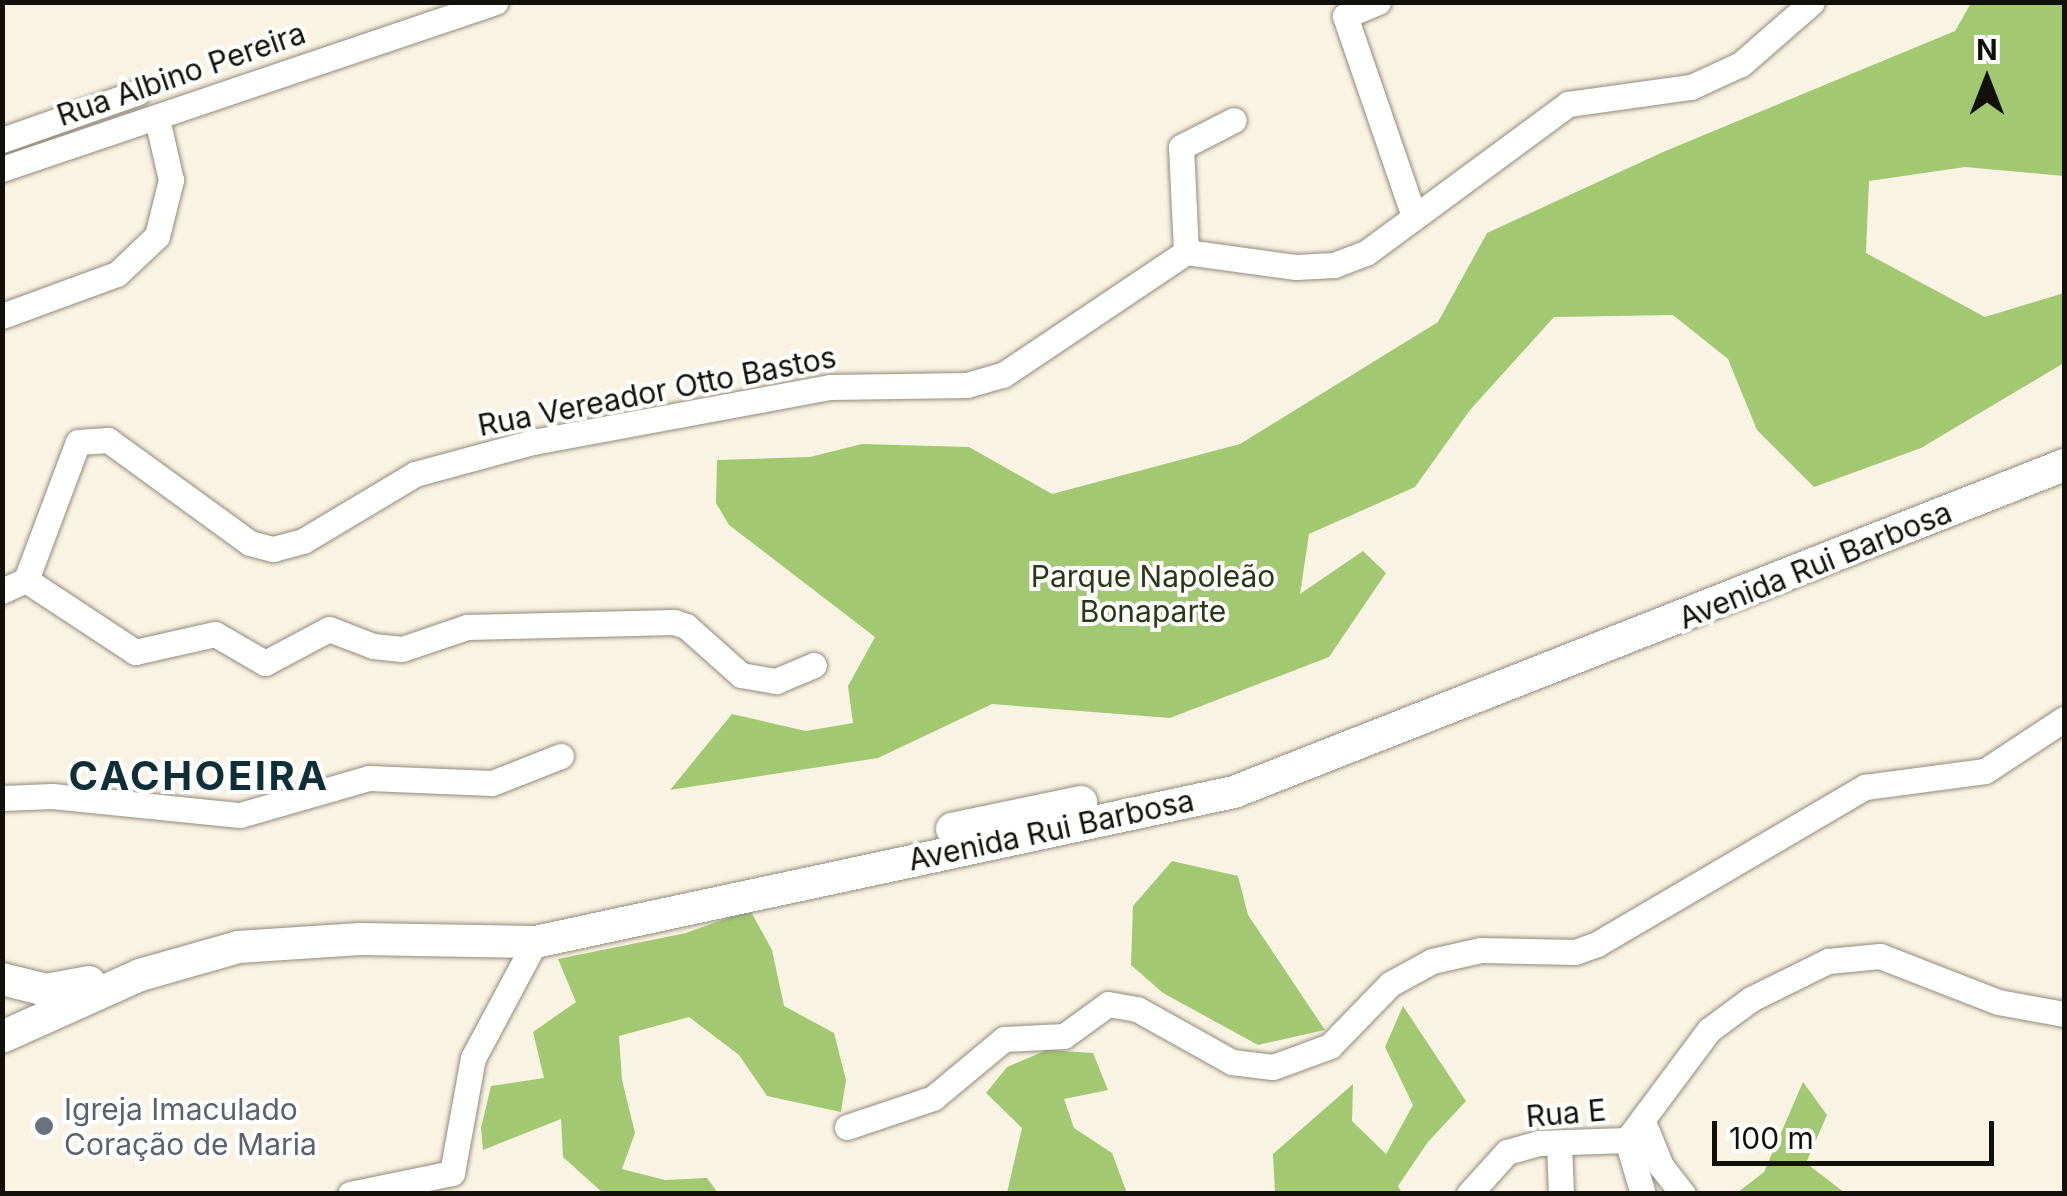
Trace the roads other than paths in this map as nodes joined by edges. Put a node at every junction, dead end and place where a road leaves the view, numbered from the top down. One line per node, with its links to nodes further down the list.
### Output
1 (495, 2): 5 (street, Rua Albino Pereira)
2 (1378, 2): 9 (street)
3 (1812, 2): 9 (street)
4 (138, 92): 7 (street, Rua Albino Pereira)
5 (157, 118): 8 (street, Rua Albino Pereira); 11 (street)
6 (1234, 120): 10 (street)
7 (2, 140)
8 (2, 169)
9 (1412, 214): 10 (street)
10 (1186, 252): 14 (street, Rua Vereador Otto Bastos)
11 (2, 316)
12 (2064, 444): 20 (main road, Avenida Rui Barbosa)
13 (2064, 465): 19 (main road, Avenida Rui Barbosa)
14 (14, 585): 15 (street)
15 (814, 665)
16 (2064, 719): 23 (street)
17 (561, 756): 18 (street)
18 (2, 798)
19 (535, 942): 22 (main road, Avenida Rui Barbosa); 26 (street)
20 (13, 983)
21 (2064, 1014): 24 (street)
22 (2, 1037)
23 (847, 1127)
24 (1636, 1132): 25 (street, Rua E); 29 (street); 30 (street)
25 (1559, 1144): 27 (street, Rua E); 28 (street)
26 (350, 1194)
27 (1470, 1194)
28 (1561, 1194)
29 (1643, 1194)
30 (1683, 1194)

